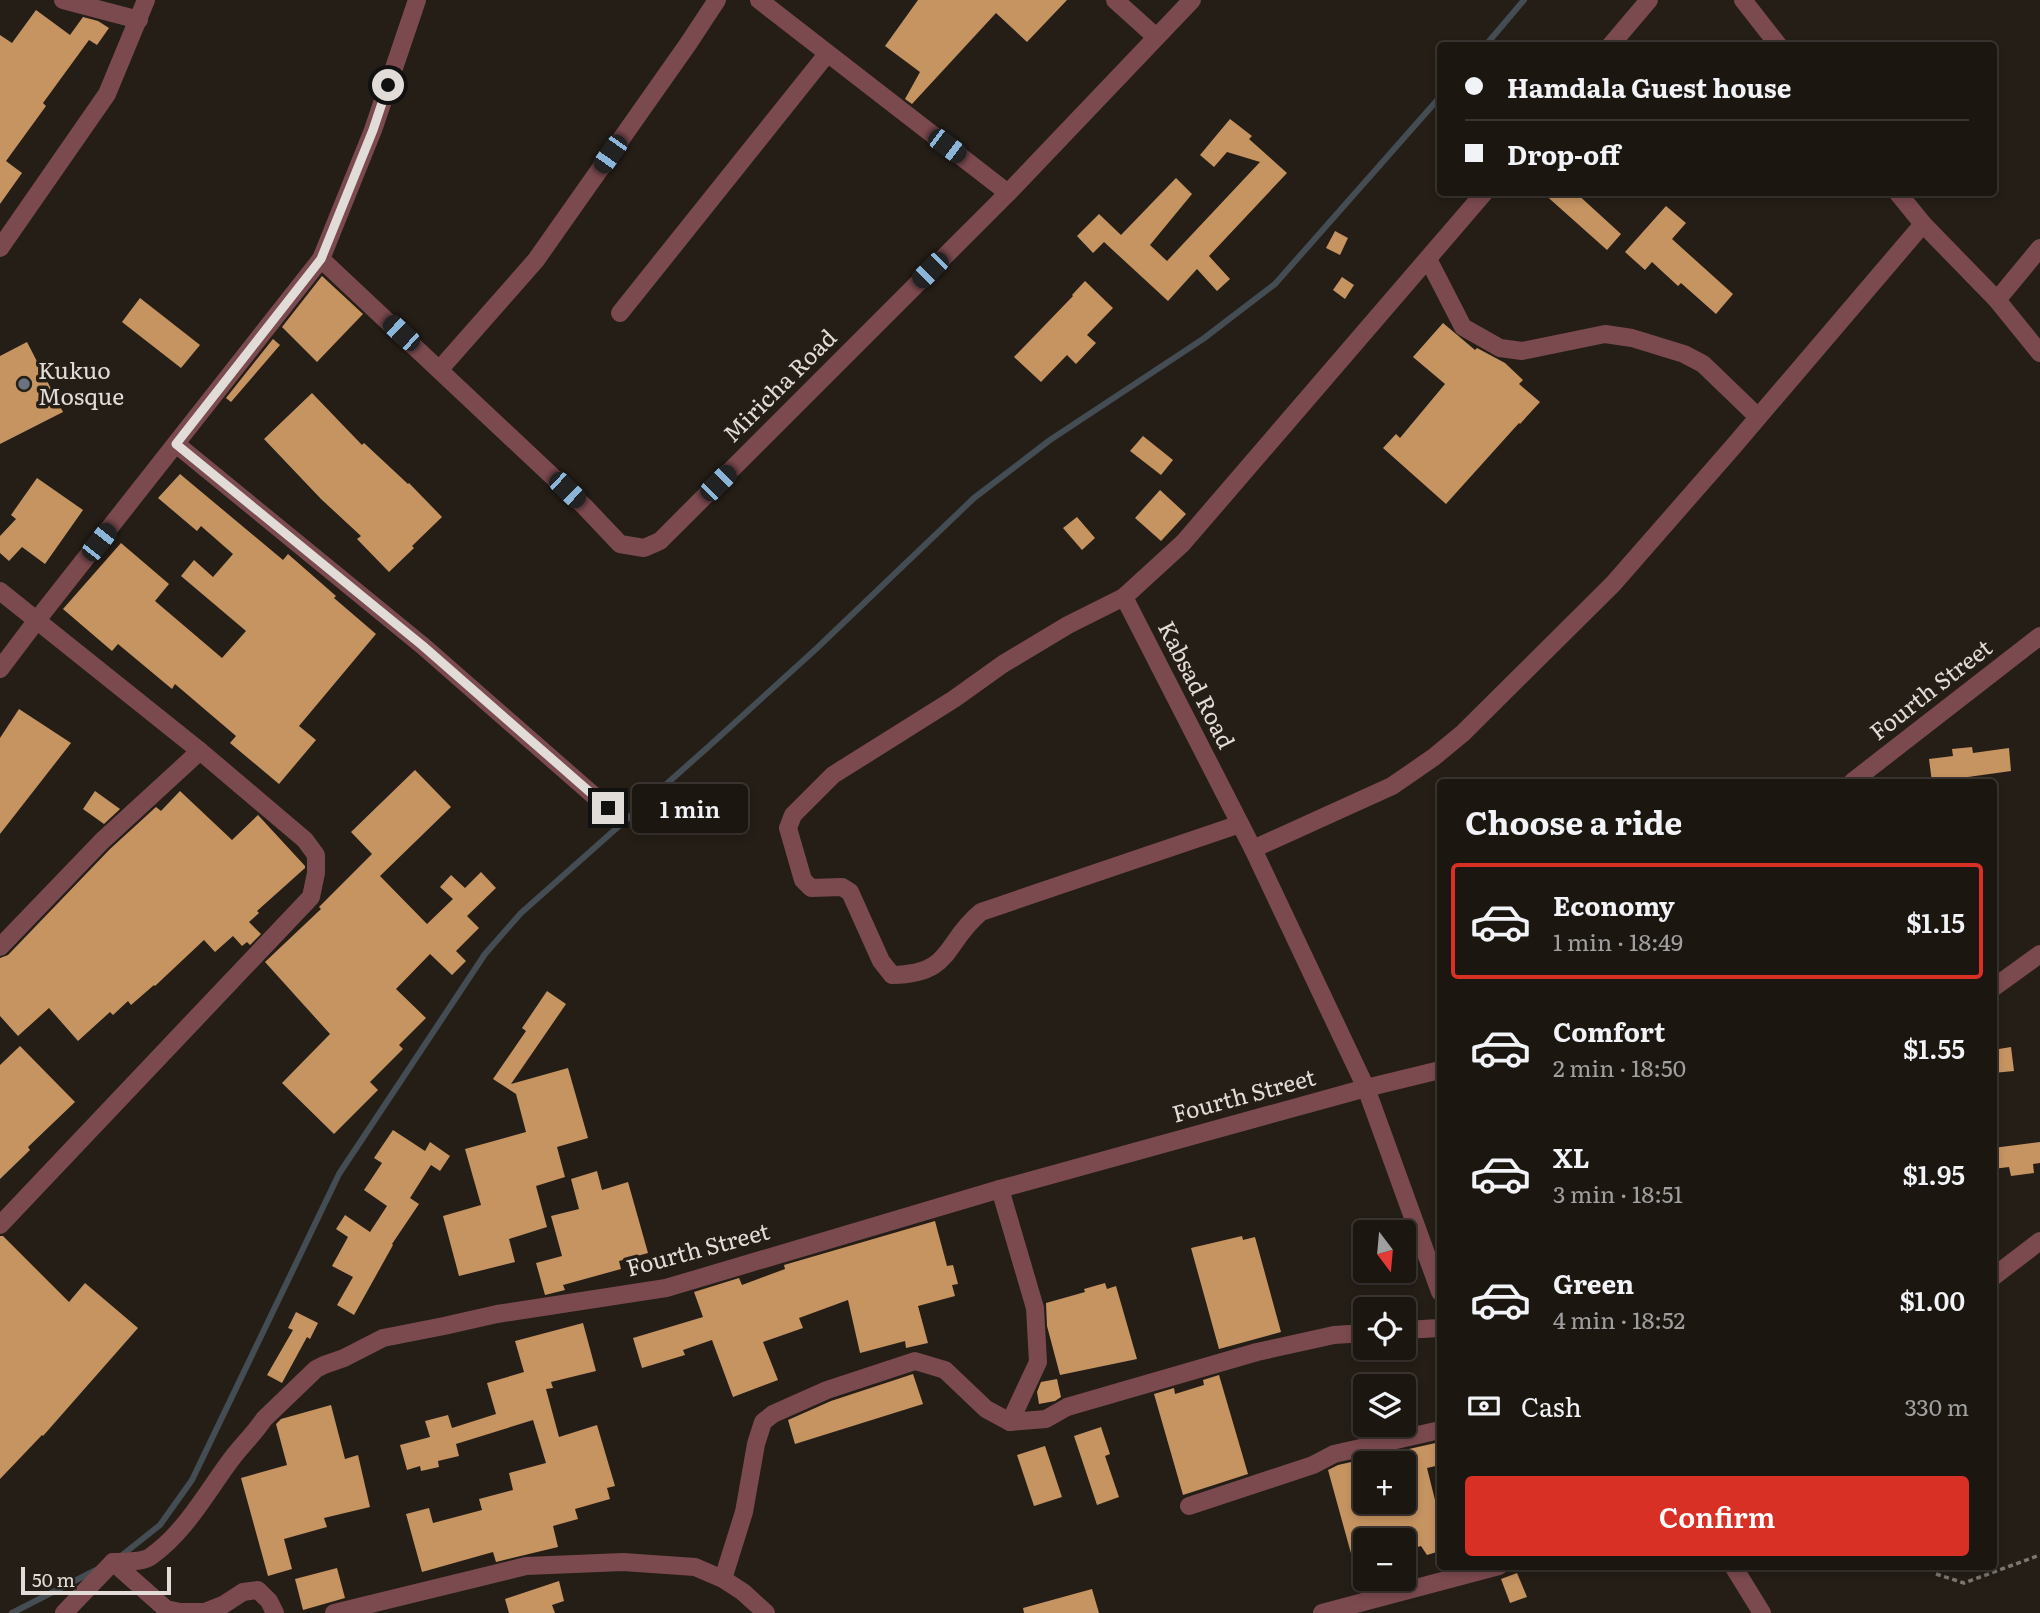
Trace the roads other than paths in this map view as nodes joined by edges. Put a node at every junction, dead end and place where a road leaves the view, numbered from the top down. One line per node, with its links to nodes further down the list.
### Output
1 (63, 0): 10 (street)
2 (146, 0): 10 (street)
3 (417, 0): 21 (street)
4 (717, 0): 26 (street)
5 (759, 0): 14 (street)
6 (1115, 0): 11 (street)
7 (1192, 0): 11 (street, Miricha Road)
8 (1649, 0): 12 (street)
9 (1743, 0): 13 (street)
10 (139, 20): 20 (street)
11 (1156, 37): 15 (street, Miricha Road)
12 (1613, 42)
13 (1776, 42)
14 (827, 54): 15 (street); 24 (street)
15 (1008, 193): 26 (street, Miricha Road)
16 (1482, 196): 22 (street)
17 (1900, 196): 18 (street)
18 (1923, 224): 23 (street); 27 (street)
19 (2040, 247): 23 (street)
20 (0, 248)
21 (321, 259): 26 (street, Miricha Road); 28 (street)
22 (1428, 259): 27 (street); 30 (street)
23 (1997, 300): 25 (street)
24 (621, 313)
25 (2040, 353)
26 (440, 369)
27 (1758, 416): 38 (street)
28 (176, 444): 31 (street); 36 (street)
29 (0, 591): 31 (street)
30 (1124, 597): 37 (street, Kabsad Road); 37 (street)
31 (37, 620): 33 (street); 34 (street)
32 (2040, 636): 35 (street, Fourth Street)
33 (0, 669)
34 (200, 751): 39 (street); 45 (street)
35 (1856, 779)
36 (608, 808)
37 (1240, 824): 38 (street, Kabsad Road)
38 (1253, 849): 43 (street, Kabsad Road)
39 (0, 947)
40 (2040, 954): 41 (street)
41 (1997, 985)
42 (1437, 1071): 43 (street, Fourth Street)
43 (1366, 1088): 44 (street, Fourth Street); 48 (street, Kabsad Road)
44 (1000, 1189): 52 (street); 55 (street, Fourth Street)
45 (0, 1225)
46 (2040, 1241): 47 (street)
47 (1997, 1274)
48 (1437, 1284)
49 (1437, 1328): 50 (street)
50 (1416, 1329)
51 (1353, 1334): 52 (street)
52 (1010, 1422): 58 (street)
53 (1437, 1431): 54 (street)
54 (1189, 1506)
55 (113, 1562): 60 (street); 61 (street)
56 (1484, 1570): 64 (street)
57 (1735, 1570): 59 (street)
58 (723, 1579): 62 (street); 63 (street)
59 (1759, 1612)
60 (64, 1613)
61 (275, 1613)
62 (334, 1613)
63 (766, 1613)
64 (1322, 1613)

